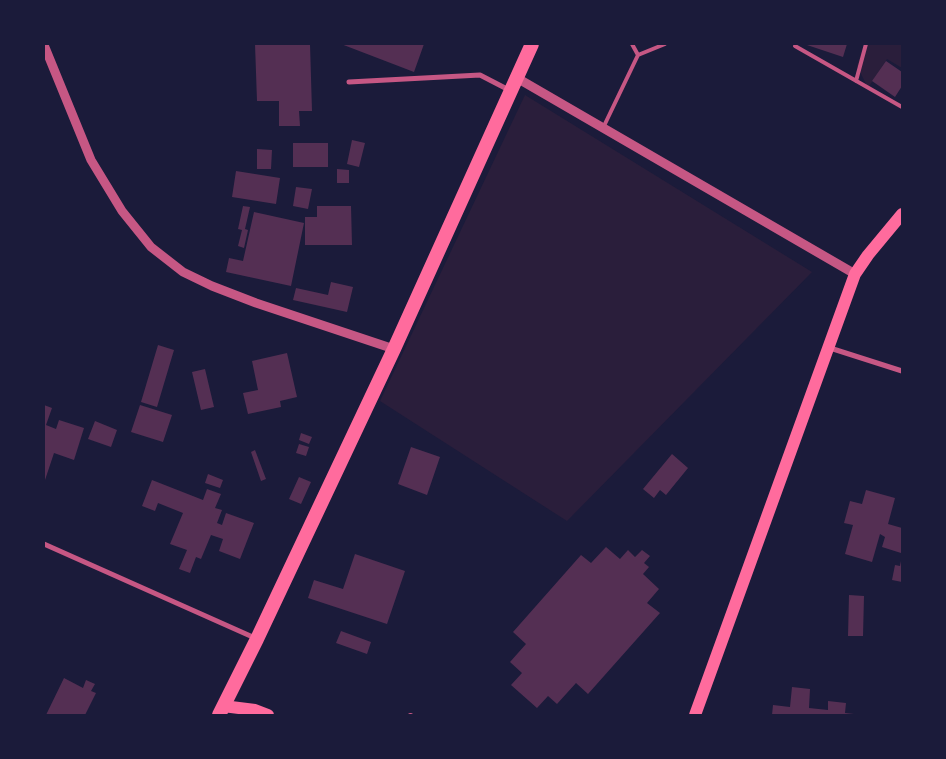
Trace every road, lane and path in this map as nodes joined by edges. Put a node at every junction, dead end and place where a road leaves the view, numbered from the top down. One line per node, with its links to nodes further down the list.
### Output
1 (532, 44): 8 (highway)
2 (632, 44): 7 (lane)
3 (665, 44): 7 (lane)
4 (866, 44): 9 (lane)
5 (44, 45): 17 (street)
6 (795, 46): 9 (lane)
7 (638, 55): 13 (lane)
8 (517, 78): 11 (highway); 13 (street)
9 (856, 80): 12 (lane)
10 (349, 82): 11 (street)
11 (511, 92): 17 (highway)
12 (902, 107)
13 (603, 128): 15 (street)
14 (902, 214): 15 (main road)
15 (855, 274): 16 (main road)
16 (829, 347): 18 (street); 23 (main road)
17 (394, 349): 20 (highway)
18 (902, 371)
19 (44, 544): 20 (street)
20 (257, 639): 21 (highway)
21 (221, 711): 22 (main road)
22 (268, 715)
23 (695, 715)

